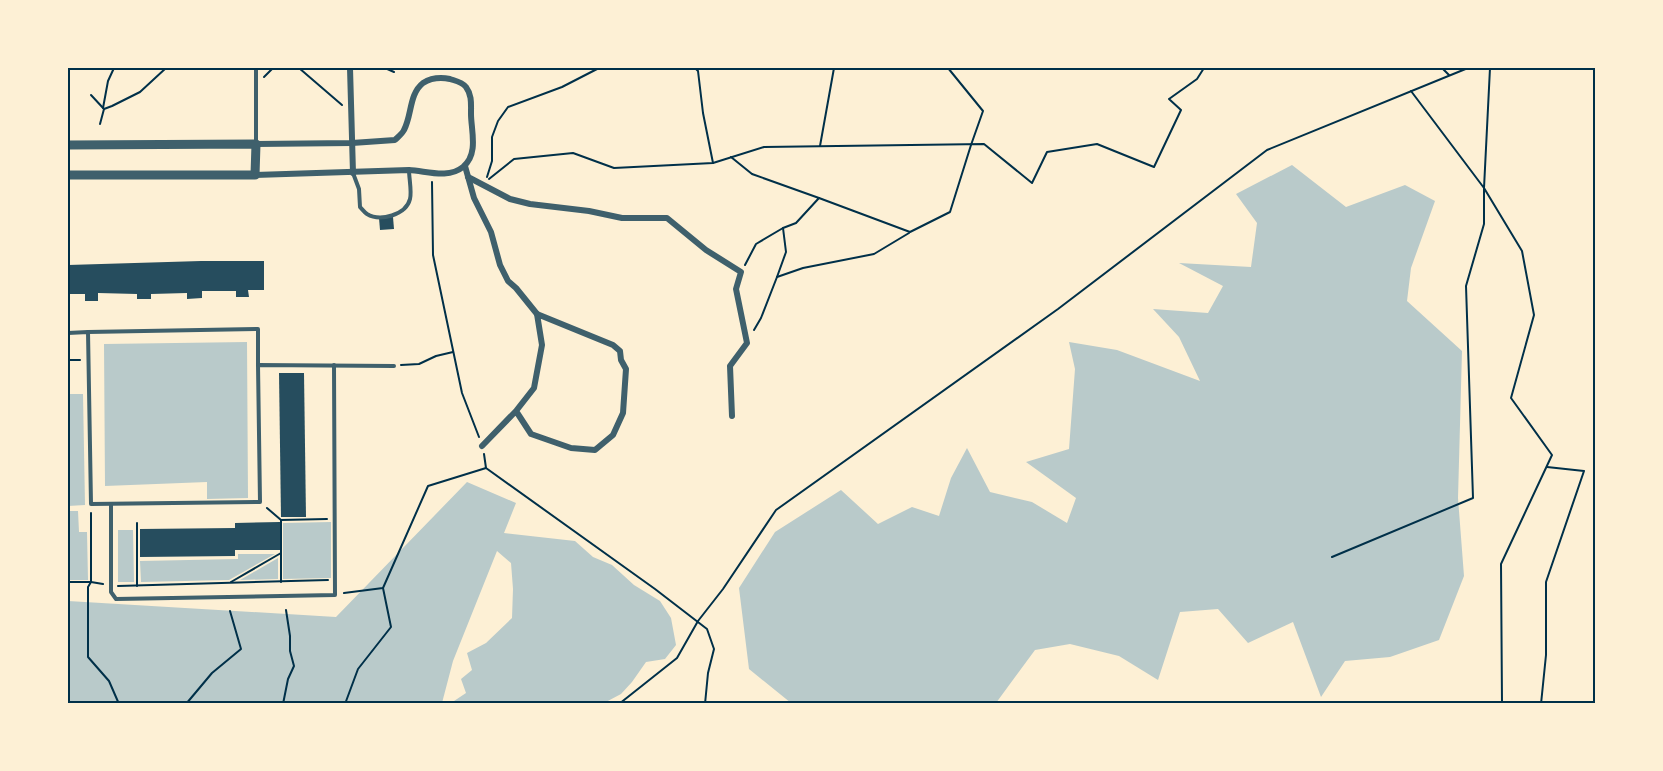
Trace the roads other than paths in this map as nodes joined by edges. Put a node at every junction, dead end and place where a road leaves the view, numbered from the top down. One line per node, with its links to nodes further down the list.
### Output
1 (256, 68): 4 (lane)
2 (350, 68): 3 (street)
3 (352, 143): 4 (street); 6 (street); 8 (street)
4 (256, 144): 5 (street); 10 (street)
5 (68, 145)
6 (465, 166): 7 (street); 11 (street)
7 (409, 170): 8 (street); 8 (lane)
8 (353, 173): 10 (street)
9 (68, 175): 10 (street)
10 (255, 175)
11 (468, 177): 12 (street); 19 (street)
12 (537, 314): 18 (street); 18 (street)
13 (68, 333): 14 (lane)
14 (88, 333): 16 (lane); 21 (lane)
15 (334, 364): 16 (lane); 17 (lane); 21 (lane)
16 (258, 365): 21 (lane)
17 (394, 366)
18 (516, 411): 20 (street)
19 (732, 416)
20 (482, 446)
21 (111, 504)

